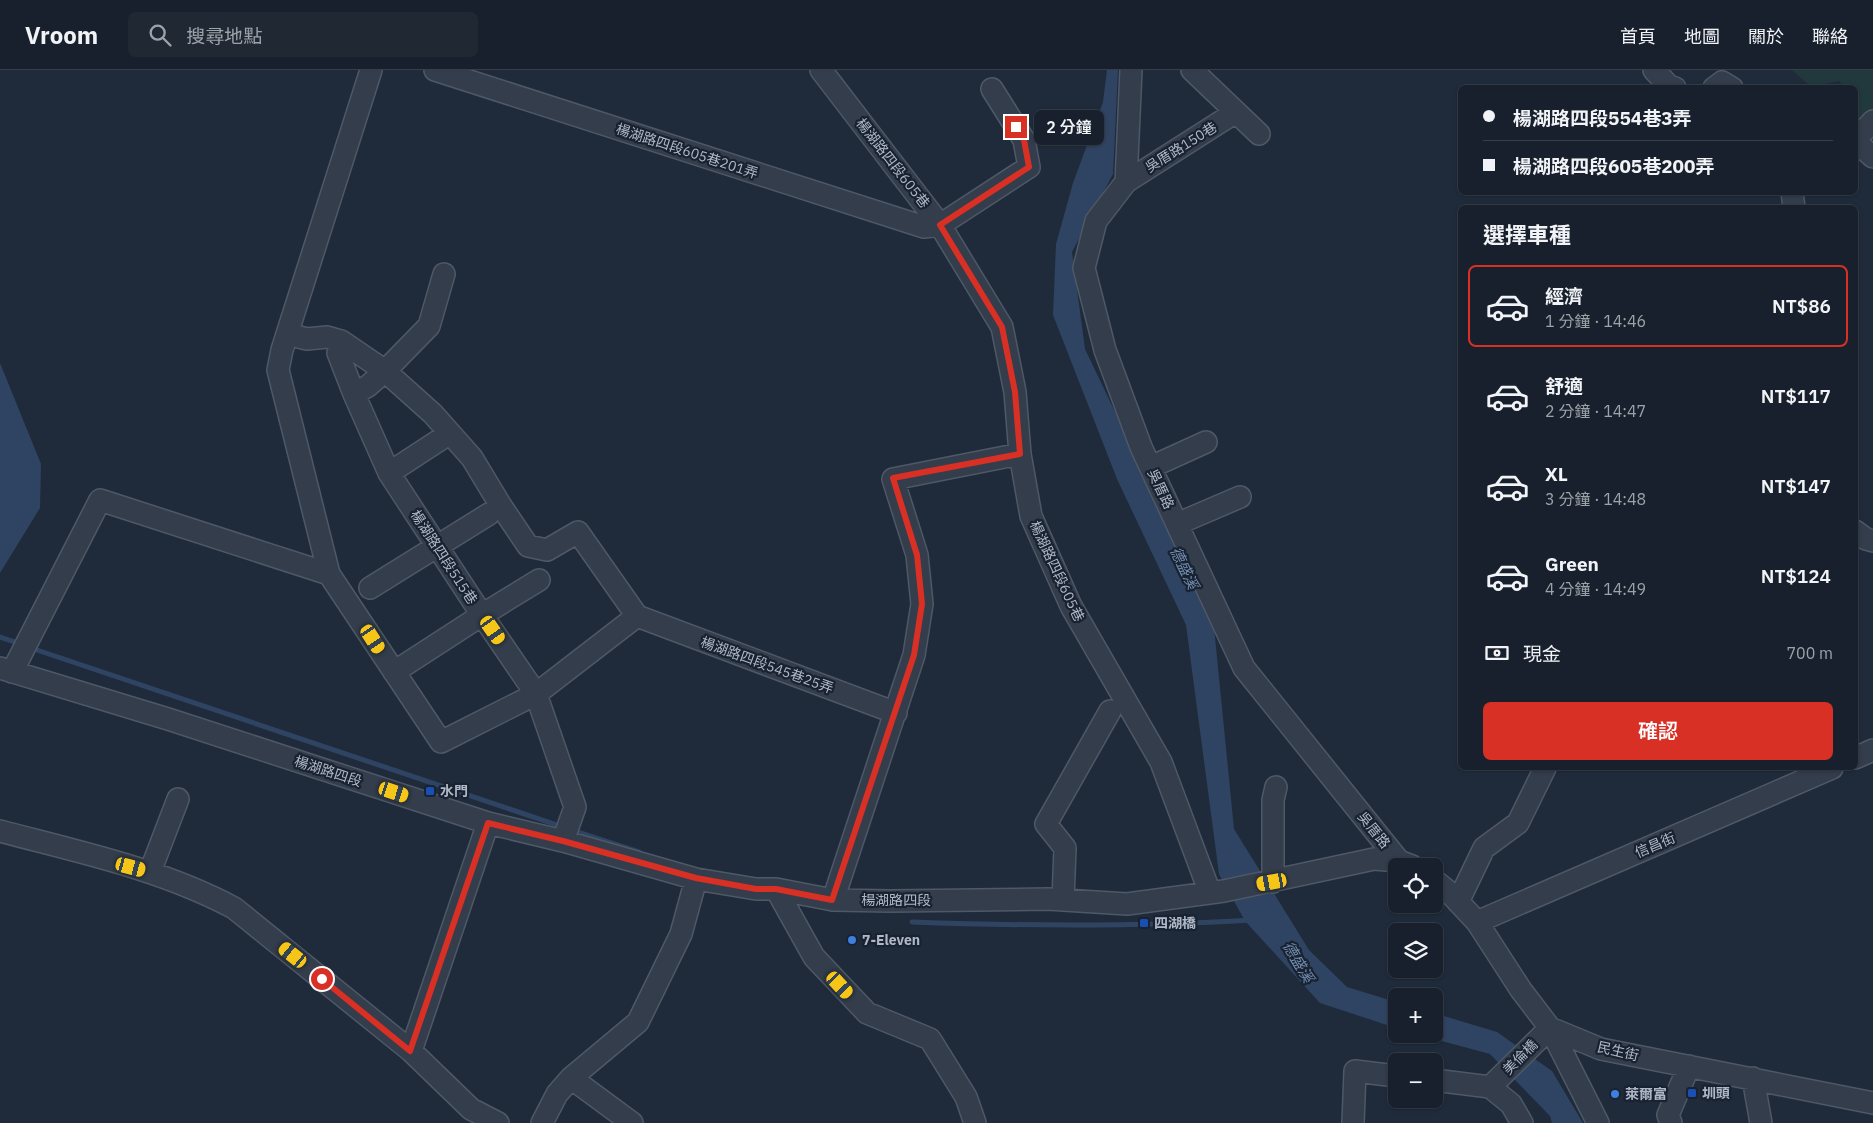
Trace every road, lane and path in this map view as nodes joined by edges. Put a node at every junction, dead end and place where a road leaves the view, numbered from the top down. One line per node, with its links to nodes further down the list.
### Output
1 (371, 70): 18 (street)
2 (435, 70): 16 (street, 楊湖路四段605巷201弄)
3 (821, 70): 16 (street, 楊湖路四段605巷)
4 (1131, 70): 15 (street)
5 (1192, 70): 9 (street)
6 (1654, 70): 7 (street)
7 (1668, 85)
8 (992, 89): 16 (street)
9 (1236, 112): 11 (street); 15 (street, 吳厝路150巷)
10 (1873, 121): 12 (street)
11 (1259, 134)
12 (1858, 138)
13 (1858, 144): 14 (street)
14 (1873, 157)
15 (1126, 182): 25 (street, 吳厝路)
16 (940, 225): 24 (street, 楊湖路四段605巷)
17 (444, 274): 20 (street)
18 (287, 334): 20 (street); 33 (street)
19 (338, 353): 21 (street, 楊湖路四段515巷)
20 (385, 371): 21 (street); 37 (street)
21 (354, 394): 26 (street, 楊湖路四段515巷)
22 (441, 439): 26 (street)
23 (1206, 442): 25 (street)
24 (1020, 454): 42 (street); 59 (street, 楊湖路四段605巷)
25 (1151, 467): 29 (street, 吳厝路)
26 (389, 473): 32 (street, 楊湖路四段515巷)
27 (1240, 497): 29 (street)
28 (488, 514): 32 (street)
29 (1178, 524): 52 (street, 吳厝路)
30 (1858, 532): 31 (street)
31 (1873, 541)
32 (437, 546): 35 (street); 36 (street, 楊湖路四段515巷)
33 (330, 574): 38 (street); 39 (street)
34 (539, 580): 36 (street)
35 (370, 588)
36 (482, 615): 39 (street); 40 (street, 楊湖路四段515巷)
37 (637, 616): 40 (street); 42 (street, 楊湖路四段545巷25弄)
38 (16, 658): 49 (street, 楊湖路四段)
39 (394, 672): 40 (street)
40 (536, 694): 51 (street, 楊湖路四段515巷)
41 (1110, 711): 61 (street)
42 (896, 713): 60 (street)
43 (1873, 750): 44 (street)
44 (1858, 757)
45 (1544, 770): 62 (street)
46 (1827, 770): 63 (street, 信昌街)
47 (1276, 787): 56 (street)
48 (178, 798): 54 (street)
49 (488, 823): 51 (street, 楊湖路四段); 65 (street)
50 (0, 831): 54 (street)
51 (563, 841): 55 (street, 楊湖路四段)
52 (1400, 858)
53 (1388, 861): 56 (street)
54 (150, 872): 65 (street)
55 (696, 878): 58 (street, 楊湖路四段); 68 (street)
56 (1272, 882): 59 (street)
57 (1443, 888): 62 (street)
58 (776, 889): 60 (street, 楊湖路四段); 76 (street)
59 (1217, 892): 61 (street, 楊湖路四段)
60 (832, 900): 61 (street, 楊湖路四段)
61 (1063, 900)
62 (1458, 902): 63 (street)
63 (1477, 922): 64 (street)
64 (1550, 1028): 66 (street, 民生街); 71 (street, 美倫橋); 79 (street)
65 (410, 1051): 73 (street)
66 (1689, 1066): 69 (street, 民生街); 80 (street)
67 (1388, 1075): 77 (street)
68 (570, 1078): 74 (street); 75 (street)
69 (1753, 1078): 72 (street, 民生街); 81 (street)
70 (1443, 1081): 71 (street)
71 (1490, 1087): 78 (street)
72 (1873, 1103)
73 (498, 1123)
74 (542, 1123)
75 (632, 1123)
76 (975, 1123)
77 (1353, 1123)
78 (1522, 1123)
79 (1598, 1123)
80 (1671, 1123)
81 (1761, 1123)

